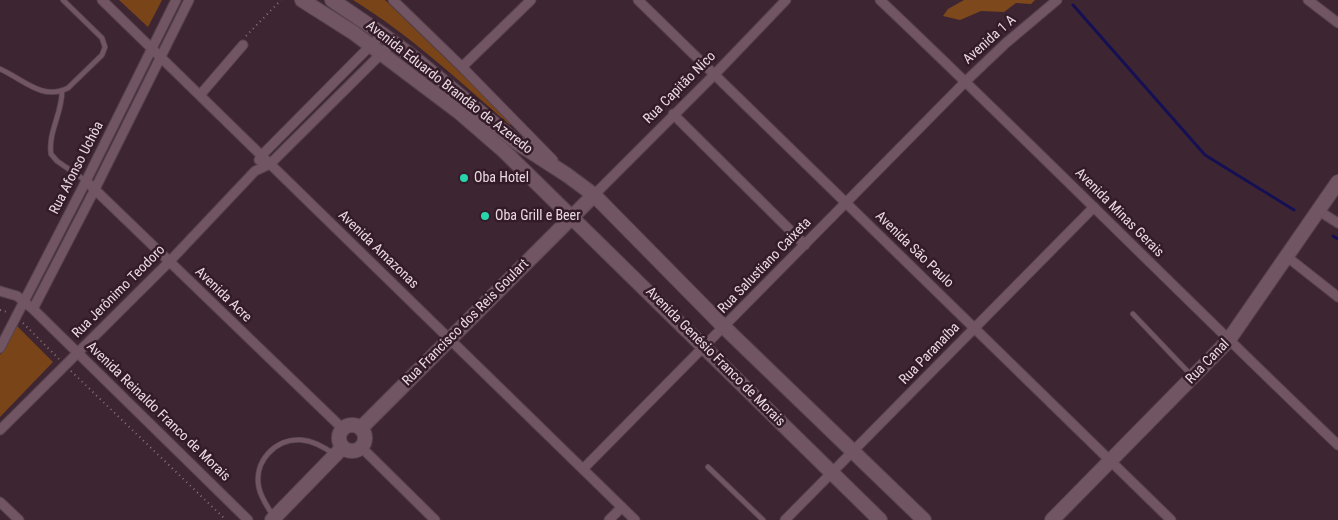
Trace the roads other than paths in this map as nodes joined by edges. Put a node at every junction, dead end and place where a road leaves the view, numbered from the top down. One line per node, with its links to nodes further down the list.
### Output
1 (63, 0): 24 (lane)
2 (102, 0): 17 (street, Avenida Amazonas)
3 (176, 0): 17 (street, Rua Afonso Uchôa)
4 (189, 0): 19 (street, Rua Afonso Uchôa)
5 (302, 0): 18 (main road, Avenida Eduardo Brandão de Azeredo)
6 (332, 0): 15 (main road, Avenida Eduardo Brandão de Azeredo)
7 (393, 0): 20 (street, Avenida Genésio Franco de Morais)
8 (531, 0): 20 (street)
9 (638, 0): 22 (street, Avenida São Paulo)
10 (786, 0): 22 (street, Rua Capitão Nico)
11 (880, 0): 23 (street, Avenida Minas Gerais)
12 (1057, 0): 23 (street, Avenida 1 A)
13 (1308, 0): 14 (street)
14 (1338, 23)
15 (388, 38): 18 (street, Rua Jerônimo Teodoro); 18 (street, Rua Jerônimo Teodoro); 30 (main road, Avenida Eduardo Brandão de Azeredo)
16 (243, 45): 25 (street)
17 (152, 49): 19 (street, Avenida Amazonas); 31 (street, Rua Afonso Uchôa)
18 (376, 50): 27 (street, Rua Jerônimo Teodoro); 28 (street, Rua Jerônimo Teodoro); 38 (main road, Avenida Eduardo Brandão de Azeredo)
19 (160, 57): 25 (street, Avenida Amazonas); 33 (street, Rua Afonso Uchôa)
20 (462, 67): 30 (street, Avenida Genésio Franco de Morais)
21 (0, 69): 24 (lane)
22 (714, 74): 26 (street, Rua Capitão Nico); 35 (street, Avenida São Paulo)
23 (966, 81): 35 (street, Rua Salustiano Caixeta); 36 (street, Avenida Minas Gerais)
24 (62, 91): 31 (lane)
25 (200, 95): 27 (street, Avenida Amazonas)
26 (673, 114): 34 (street, Rua Capitão Nico); 40 (street)
27 (261, 156): 28 (street, Avenida Amazonas); 29 (street, Rua Jerônimo Teodoro)
28 (270, 164): 29 (street, Rua Jerônimo Teodoro); 50 (street, Avenida Amazonas)
29 (255, 171): 42 (street, Rua Jerônimo Teodoro)
30 (567, 175): 34 (main road, Avenida Genésio Franco de Morais)
31 (86, 181): 33 (street, Avenida Acre); 45 (street, Rua Afonso Uchôa)
32 (1338, 182): 37 (main road, Rua Canal)
33 (96, 189): 42 (street, Avenida Acre); 46 (street, Rua Afonso Uchôa)
34 (594, 195): 38 (main road); 48 (main road, Avenida Genésio Franco de Morais)
35 (846, 202): 40 (street, Rua Salustiano Caixeta); 49 (street, Avenida São Paulo)
36 (1094, 207): 49 (street, Rua Paranaíba); 51 (street, Avenida Minas Gerais)
37 (1319, 211): 39 (street); 41 (main road, Rua Canal)
38 (572, 217): 50 (main road, Rua Francisco dos Reis Goulart); 52 (main road, Avenida Genésio Franco de Morais)
39 (1338, 223)
40 (805, 245): 48 (street, Rua Salustiano Caixeta)
41 (1286, 256): 44 (street); 51 (main road, Rua Canal)
42 (169, 262): 54 (street, Rua Jerônimo Teodoro); 56 (street, Avenida Acre)
43 (0, 290): 45 (street, Avenida Reinaldo Franco de Morais)
44 (1338, 297)
45 (24, 301): 46 (street, Avenida Reinaldo Franco de Morais); 53 (street, Rua Afonso Uchôa)
46 (33, 309): 54 (street, Avenida Reinaldo Franco de Morais)
47 (1133, 314): 55 (lane)
48 (724, 326): 52 (street, Rua Salustiano Caixeta); 62 (main road, Avenida Genésio Franco de Morais)
49 (975, 328): 62 (street, Rua Paranaíba); 63 (street, Avenida São Paulo)
50 (450, 339): 57 (main road, Rua Francisco dos Reis Goulart); 65 (street, Avenida Amazonas)
51 (1228, 341): 55 (main road, Rua Canal); 59 (street, Avenida Minas Gerais)
52 (705, 347): 65 (street, Rua Salustiano Caixeta); 66 (main road, Avenida Genésio Franco de Morais)
53 (0, 348)
54 (77, 352): 58 (street, Rua Jerônimo Teodoro); 71 (street, Avenida Reinaldo Franco de Morais)
55 (1193, 377): 63 (main road, Rua Canal)
56 (342, 428): 57 (main road); 61 (main road)
57 (361, 428): 60 (main road)
58 (0, 430)
59 (1338, 445)
60 (361, 447): 61 (main road); 72 (street)
61 (339, 451): 69 (main road); 69 (lane)
62 (854, 451): 66 (street, Rua Paranaíba); 78 (main road, Avenida Genésio Franco de Morais)
63 (1111, 461): 79 (main road, Rua Canal); 80 (street, Avenida São Paulo)
64 (708, 467): 75 (lane)
65 (583, 469): 68 (street, Avenida Amazonas)
66 (832, 473): 76 (street, Rua Paranaíba); 77 (main road, Avenida Genésio Franco de Morais)
67 (0, 502): 70 (street)
68 (622, 508): 73 (street); 74 (street, Avenida Amazonas)
69 (273, 519)
70 (18, 520)
71 (248, 520)
72 (435, 520)
73 (609, 520)
74 (635, 520)
75 (763, 520)
76 (785, 520)
77 (880, 520)
78 (924, 520)
79 (1052, 520)
80 (1171, 520)

